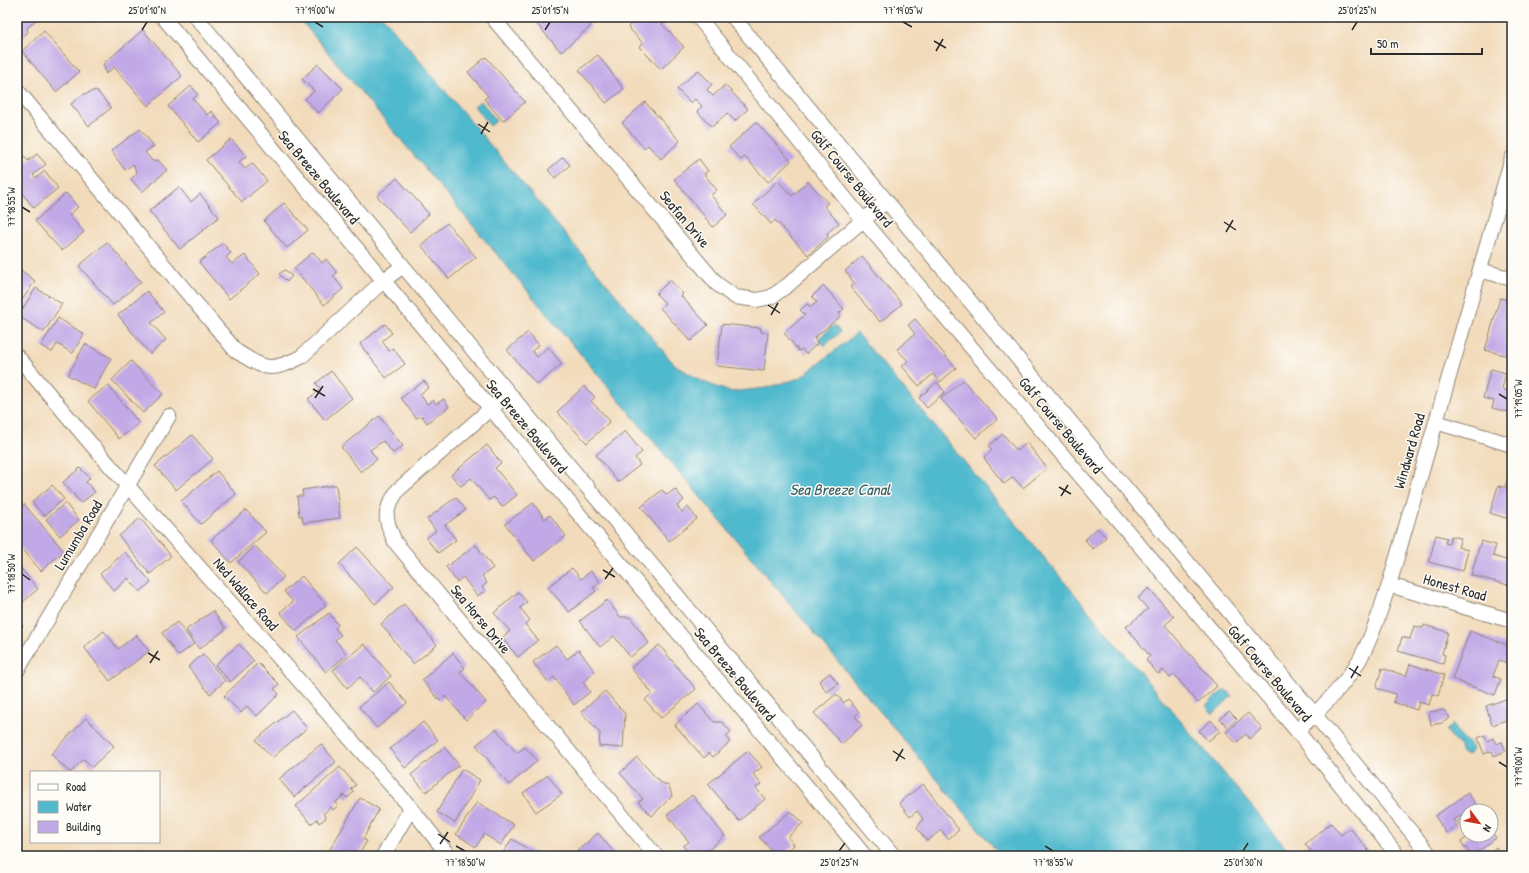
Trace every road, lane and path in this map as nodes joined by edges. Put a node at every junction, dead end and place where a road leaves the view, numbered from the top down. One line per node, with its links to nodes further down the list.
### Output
1 (163, 17): 13 (street, Sea Breeze Boulevard)
2 (196, 17): 10 (street, Sea Breeze Boulevard)
3 (492, 17): 9 (street, Seafan Drive)
4 (698, 17): 9 (street, Golf Course Boulevard)
5 (733, 17): 8 (street, Golf Course Boulevard)
6 (17, 90): 13 (street)
7 (1512, 158): 11 (street, Windward Road)
8 (887, 201): 9 (street, Seafan Drive); 24 (street, Golf Course Boulevard)
9 (863, 220): 25 (street, Golf Course Boulevard)
10 (403, 266): 13 (street); 15 (street, Sea Breeze Boulevard)
11 (1480, 270): 12 (street); 18 (street, Windward Road)
12 (1512, 279)
13 (384, 281): 16 (street, Sea Breeze Boulevard)
14 (17, 356): 20 (street, Ned Wallace Road)
15 (509, 394): 16 (street, Sea Horse Drive); 31 (street, Sea Breeze Boulevard)
16 (490, 409): 29 (street, Sea Horse Drive); 30 (street, Sea Breeze Boulevard)
17 (169, 416): 20 (street, Lumumba Road)
18 (1436, 422): 19 (street); 21 (street, Windward Road)
19 (1512, 445)
20 (127, 485): 23 (street, Lumumba Road); 26 (street, Ned Wallace Road)
21 (1389, 585): 22 (street, Honest Road); 24 (street, Windward Road)
22 (1512, 621)
23 (17, 672)
24 (1315, 715): 25 (street, Windward Road); 33 (street, Golf Course Boulevard)
25 (1297, 731): 32 (street, Golf Course Boulevard)
26 (411, 808): 27 (street); 28 (street, Ned Wallace Road)
27 (383, 856)
28 (449, 856)
29 (656, 856)
30 (865, 856)
31 (894, 856)
32 (1398, 856)
33 (1431, 856)

